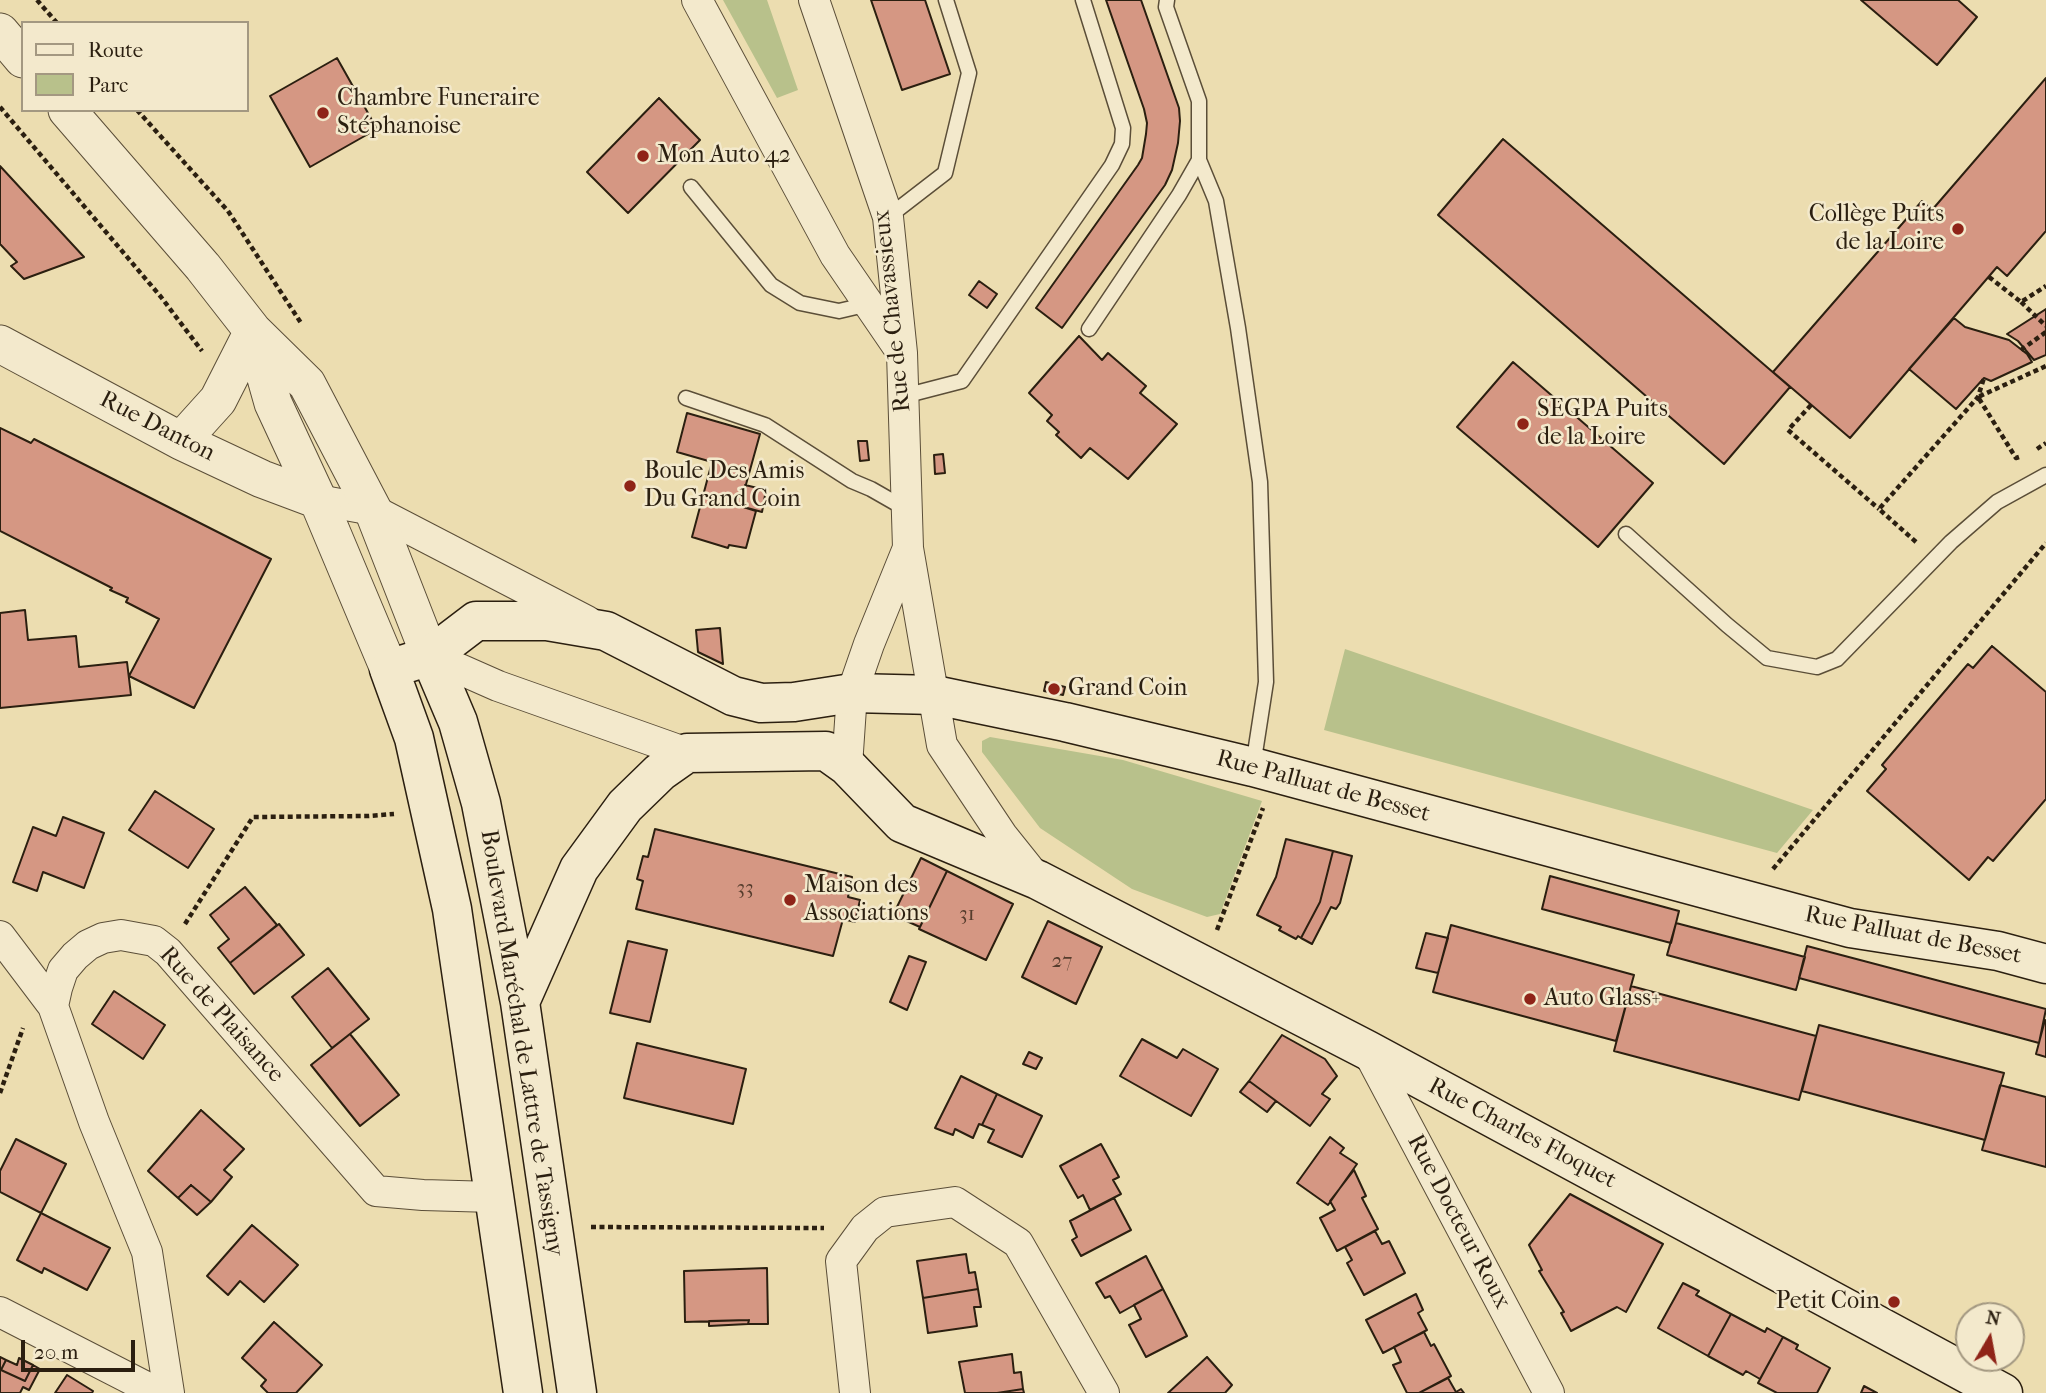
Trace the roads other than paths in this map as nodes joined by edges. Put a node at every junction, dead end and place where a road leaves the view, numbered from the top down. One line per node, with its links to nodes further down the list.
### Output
1 (696, 0): 12 (street)
2 (814, 0): 11 (street, Rue de Chavassieux)
3 (946, 0): 11 (lane)
4 (1083, 0): 17 (lane)
5 (1167, 0): 9 (lane)
6 (0, 32): 7 (street)
7 (21, 57)
8 (69, 112): 14 (street, Boulevard Maréchal de Lattre de Tassigny)
9 (1199, 160): 13 (lane); 33 (lane)
10 (691, 187): 12 (lane)
11 (888, 217): 16 (street, Rue de Chavassieux)
12 (869, 304): 16 (street)
13 (1089, 329)
14 (253, 331): 19 (street); 21 (street, Boulevard Maréchal de Lattre de Tassigny); 23 (street, Boulevard Maréchal de Lattre de Tassigny)
15 (0, 344): 19 (street, Rue Danton)
16 (902, 353): 17 (street, Rue de Chavassieux)
17 (904, 396): 22 (street, Rue de Chavassieux)
18 (686, 398): 22 (lane)
19 (181, 441): 21 (street, Rue Danton)
20 (2046, 475): 24 (lane)
21 (318, 500): 23 (street); 28 (street, Boulevard Maréchal de Lattre de Tassigny)
22 (906, 509): 25 (street, Rue de Chavassieux)
23 (373, 510): 26 (street); 27 (street, Boulevard Maréchal de Lattre de Tassigny)
24 (1626, 534)
25 (908, 548): 29 (street, Rue de Chavassieux); 30 (street, Rue de Chavassieux)
26 (606, 631): 27 (main road, Rue Palluat de Besset); 29 (main road, Rue Palluat de Besset)
27 (430, 656): 28 (main road, Rue Palluat de Besset); 31 (street); 37 (main road, Boulevard Maréchal de Lattre de Tassigny)
28 (389, 669): 40 (main road, Boulevard Maréchal de Lattre de Tassigny)
29 (852, 693): 30 (main road, Rue Palluat de Besset); 32 (street, Rue de Chavassieux)
30 (935, 695): 33 (main road, Rue Palluat de Besset); 34 (street, Rue Charles Floquet)
31 (687, 753): 32 (main road, Rue Charles Floquet); 37 (main road)
32 (847, 766): 34 (main road, Rue Charles Floquet)
33 (1264, 771): 36 (main road, Rue Palluat de Besset)
34 (1038, 880): 39 (main road, Rue Charles Floquet)
35 (0, 936): 38 (street)
36 (2046, 964)
37 (520, 1002): 45 (main road, Boulevard Maréchal de Lattre de Tassigny)
38 (53, 1006): 40 (street, Rue de Plaisance); 43 (street)
39 (1367, 1050): 48 (street, Rue Docteur Roux); 49 (main road, Rue Charles Floquet)
40 (493, 1197): 44 (main road, Boulevard Maréchal de Lattre de Tassigny)
41 (0, 1312): 42 (street)
42 (158, 1393)
43 (169, 1393)
44 (523, 1393)
45 (577, 1393)
46 (856, 1393): 47 (street)
47 (1104, 1393)
48 (1549, 1393)
49 (2003, 1393)

